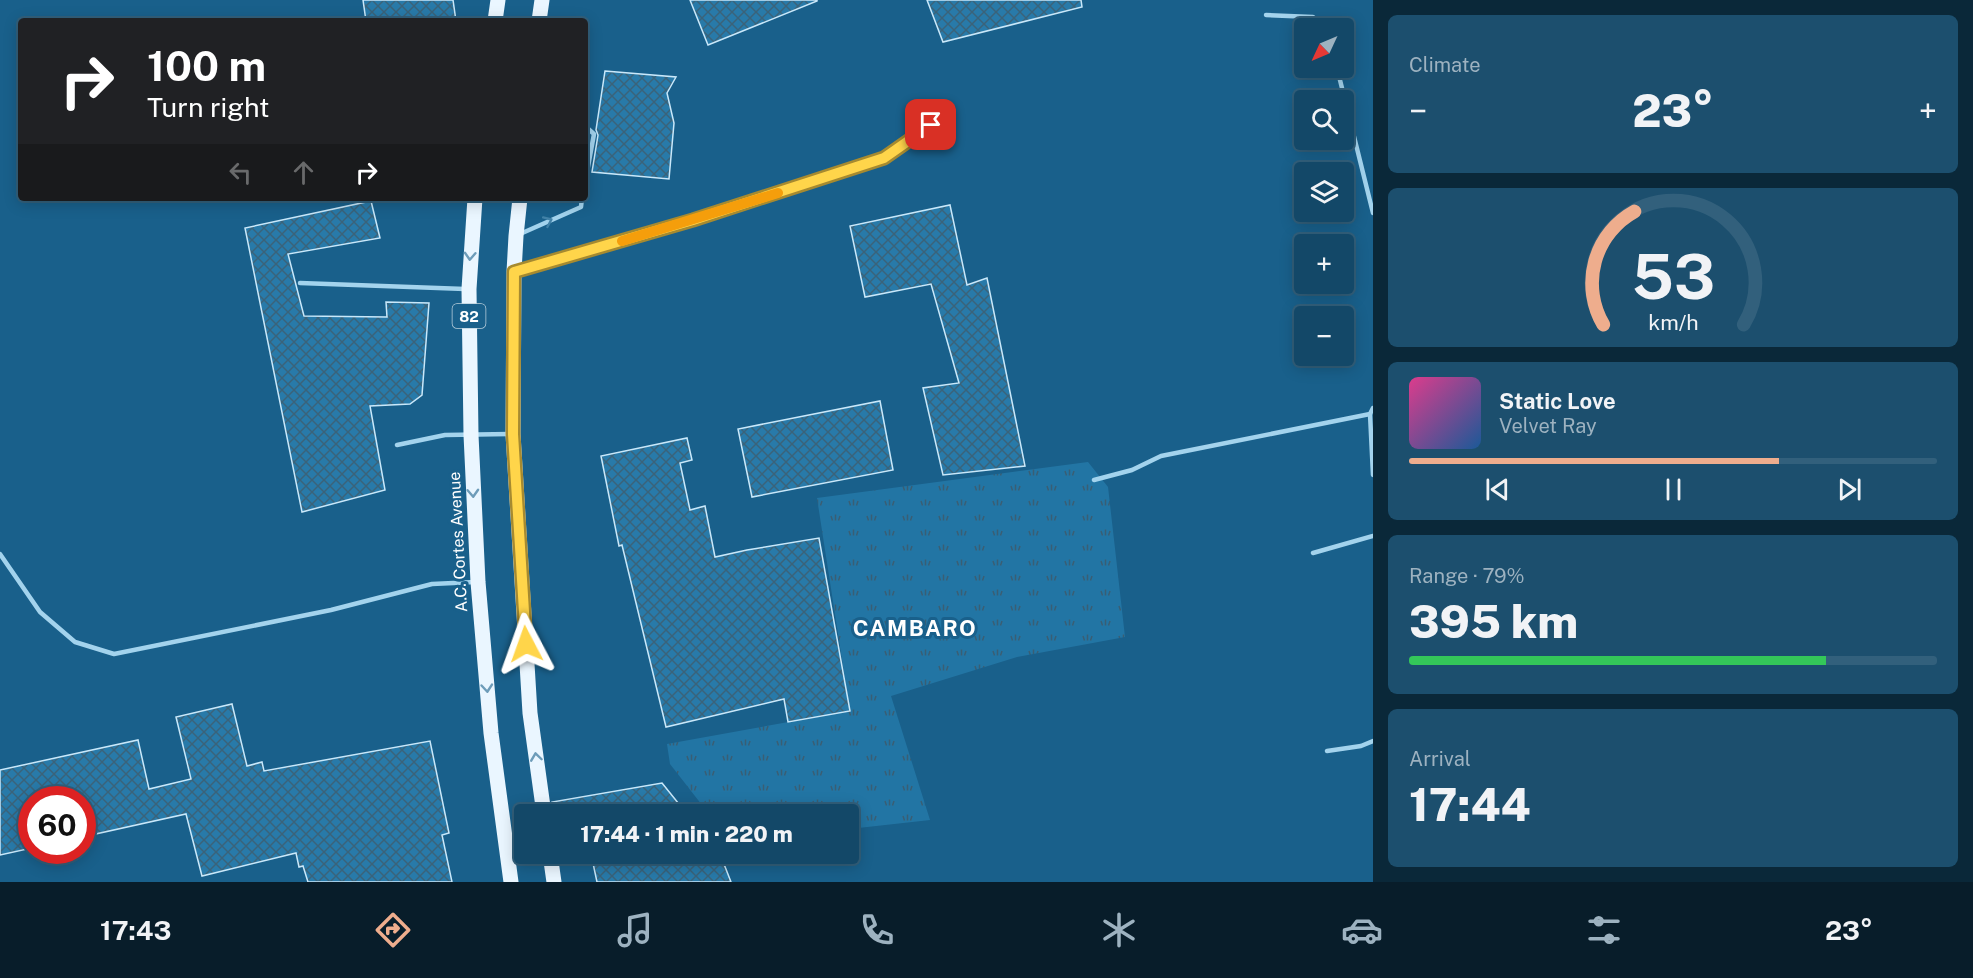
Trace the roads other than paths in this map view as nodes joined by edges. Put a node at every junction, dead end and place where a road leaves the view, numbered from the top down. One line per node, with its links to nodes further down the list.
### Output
1 (498, 0): 4 (main road)
2 (542, 0): 5 (main road)
3 (1266, 15): 6 (lane)
4 (495, 18)
5 (539, 18)
6 (1314, 18)
7 (1339, 78): 14 (lane)
8 (946, 114): 16 (lane)
9 (588, 129): 10 (lane)
10 (588, 167)
11 (475, 201): 18 (main road, A.C. Cortes Avenue / 82, one-way to 18)
12 (520, 201): 15 (main road)
13 (582, 201): 15 (lane, one-way to 13)
14 (1373, 213)
15 (516, 236): 16 (main road)
16 (514, 272): 21 (main road)
17 (300, 283): 18 (lane)
18 (469, 289): 22 (main road, A.C. Cortes Avenue / 82)
19 (1373, 408): 20 (lane)
20 (1370, 414): 24 (lane); 25 (lane)
21 (513, 434): 22 (lane); 32 (main road, one-way to 21)
22 (471, 435): 23 (lane); 29 (main road, A.C. Cortes Avenue / 82, one-way to 29)
23 (397, 445)
24 (1373, 475)
25 (1094, 480)
26 (1373, 536): 27 (lane)
27 (1313, 553)
28 (0, 554): 29 (lane)
29 (478, 582): 34 (main road, A.C. Cortes Avenue / 82, one-way to 34)
30 (1373, 741): 31 (lane)
31 (1327, 751)
32 (543, 804)
33 (551, 864): 35 (main road)
34 (511, 882)
35 (554, 882)

